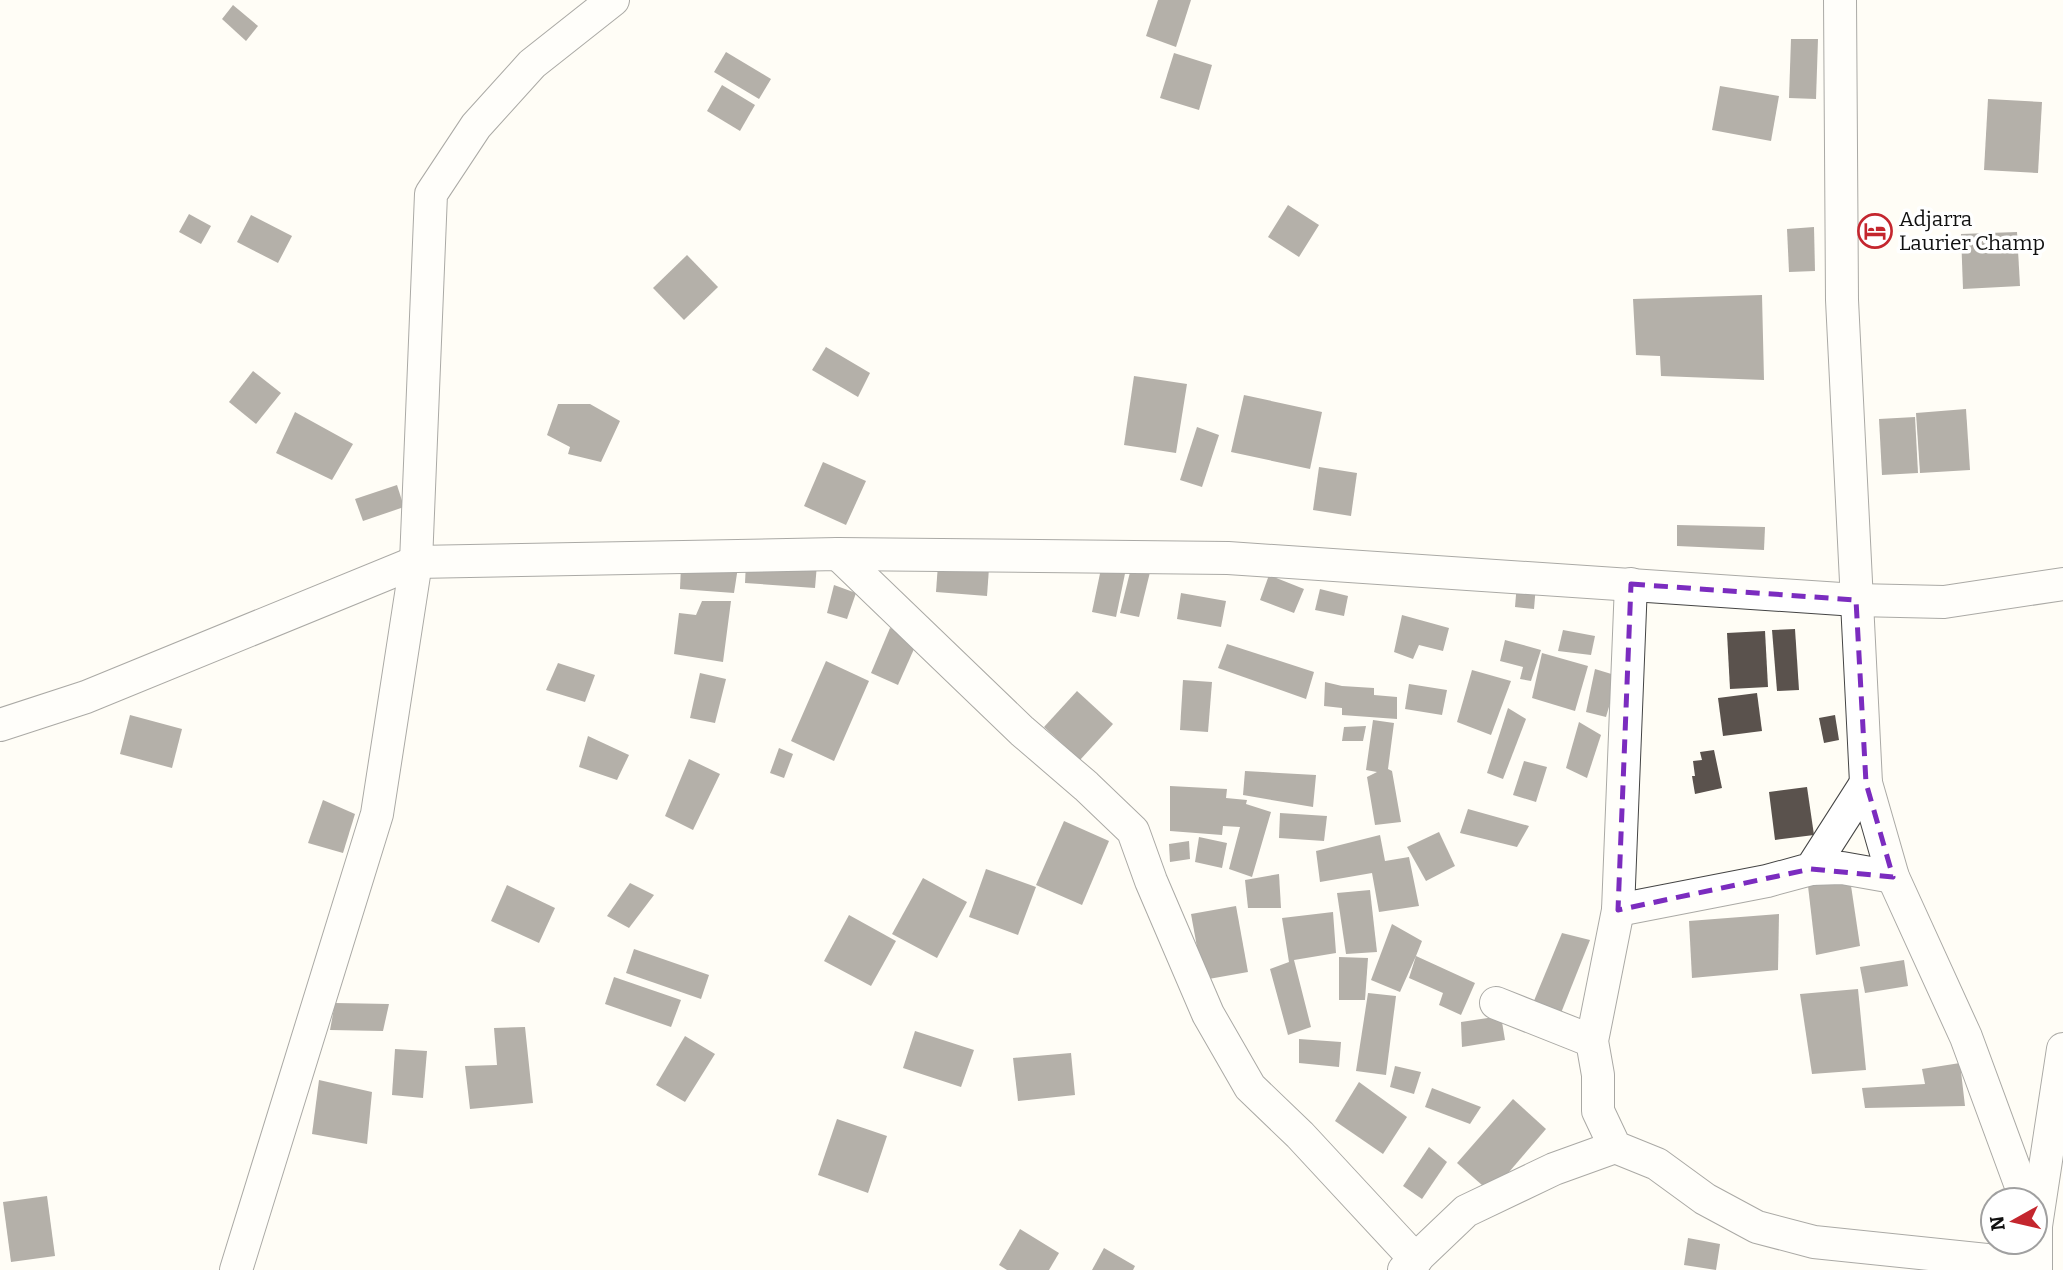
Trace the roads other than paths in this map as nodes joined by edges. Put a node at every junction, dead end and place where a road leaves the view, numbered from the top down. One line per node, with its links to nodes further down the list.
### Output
1 (613, 0): 4 (street)
2 (1840, 0): 7 (street)
3 (838, 554): 4 (street); 5 (street); 19 (street)
4 (416, 562): 8 (street); 21 (street)
5 (1631, 584): 7 (street); 12 (street)
6 (2063, 584): 7 (street)
7 (1856, 600): 9 (street)
8 (0, 725)
9 (1866, 783): 10 (street); 11 (street)
10 (1811, 869): 11 (street); 12 (street)
11 (1893, 877): 17 (street)
12 (1618, 910): 14 (street)
13 (1496, 1003): 14 (street)
14 (1592, 1041): 16 (street)
15 (2063, 1049): 18 (street)
16 (1615, 1147): 19 (street); 20 (street)
17 (2021, 1186)
18 (2041, 1186)
19 (1410, 1265)
20 (2036, 1267)
21 (236, 1270)

